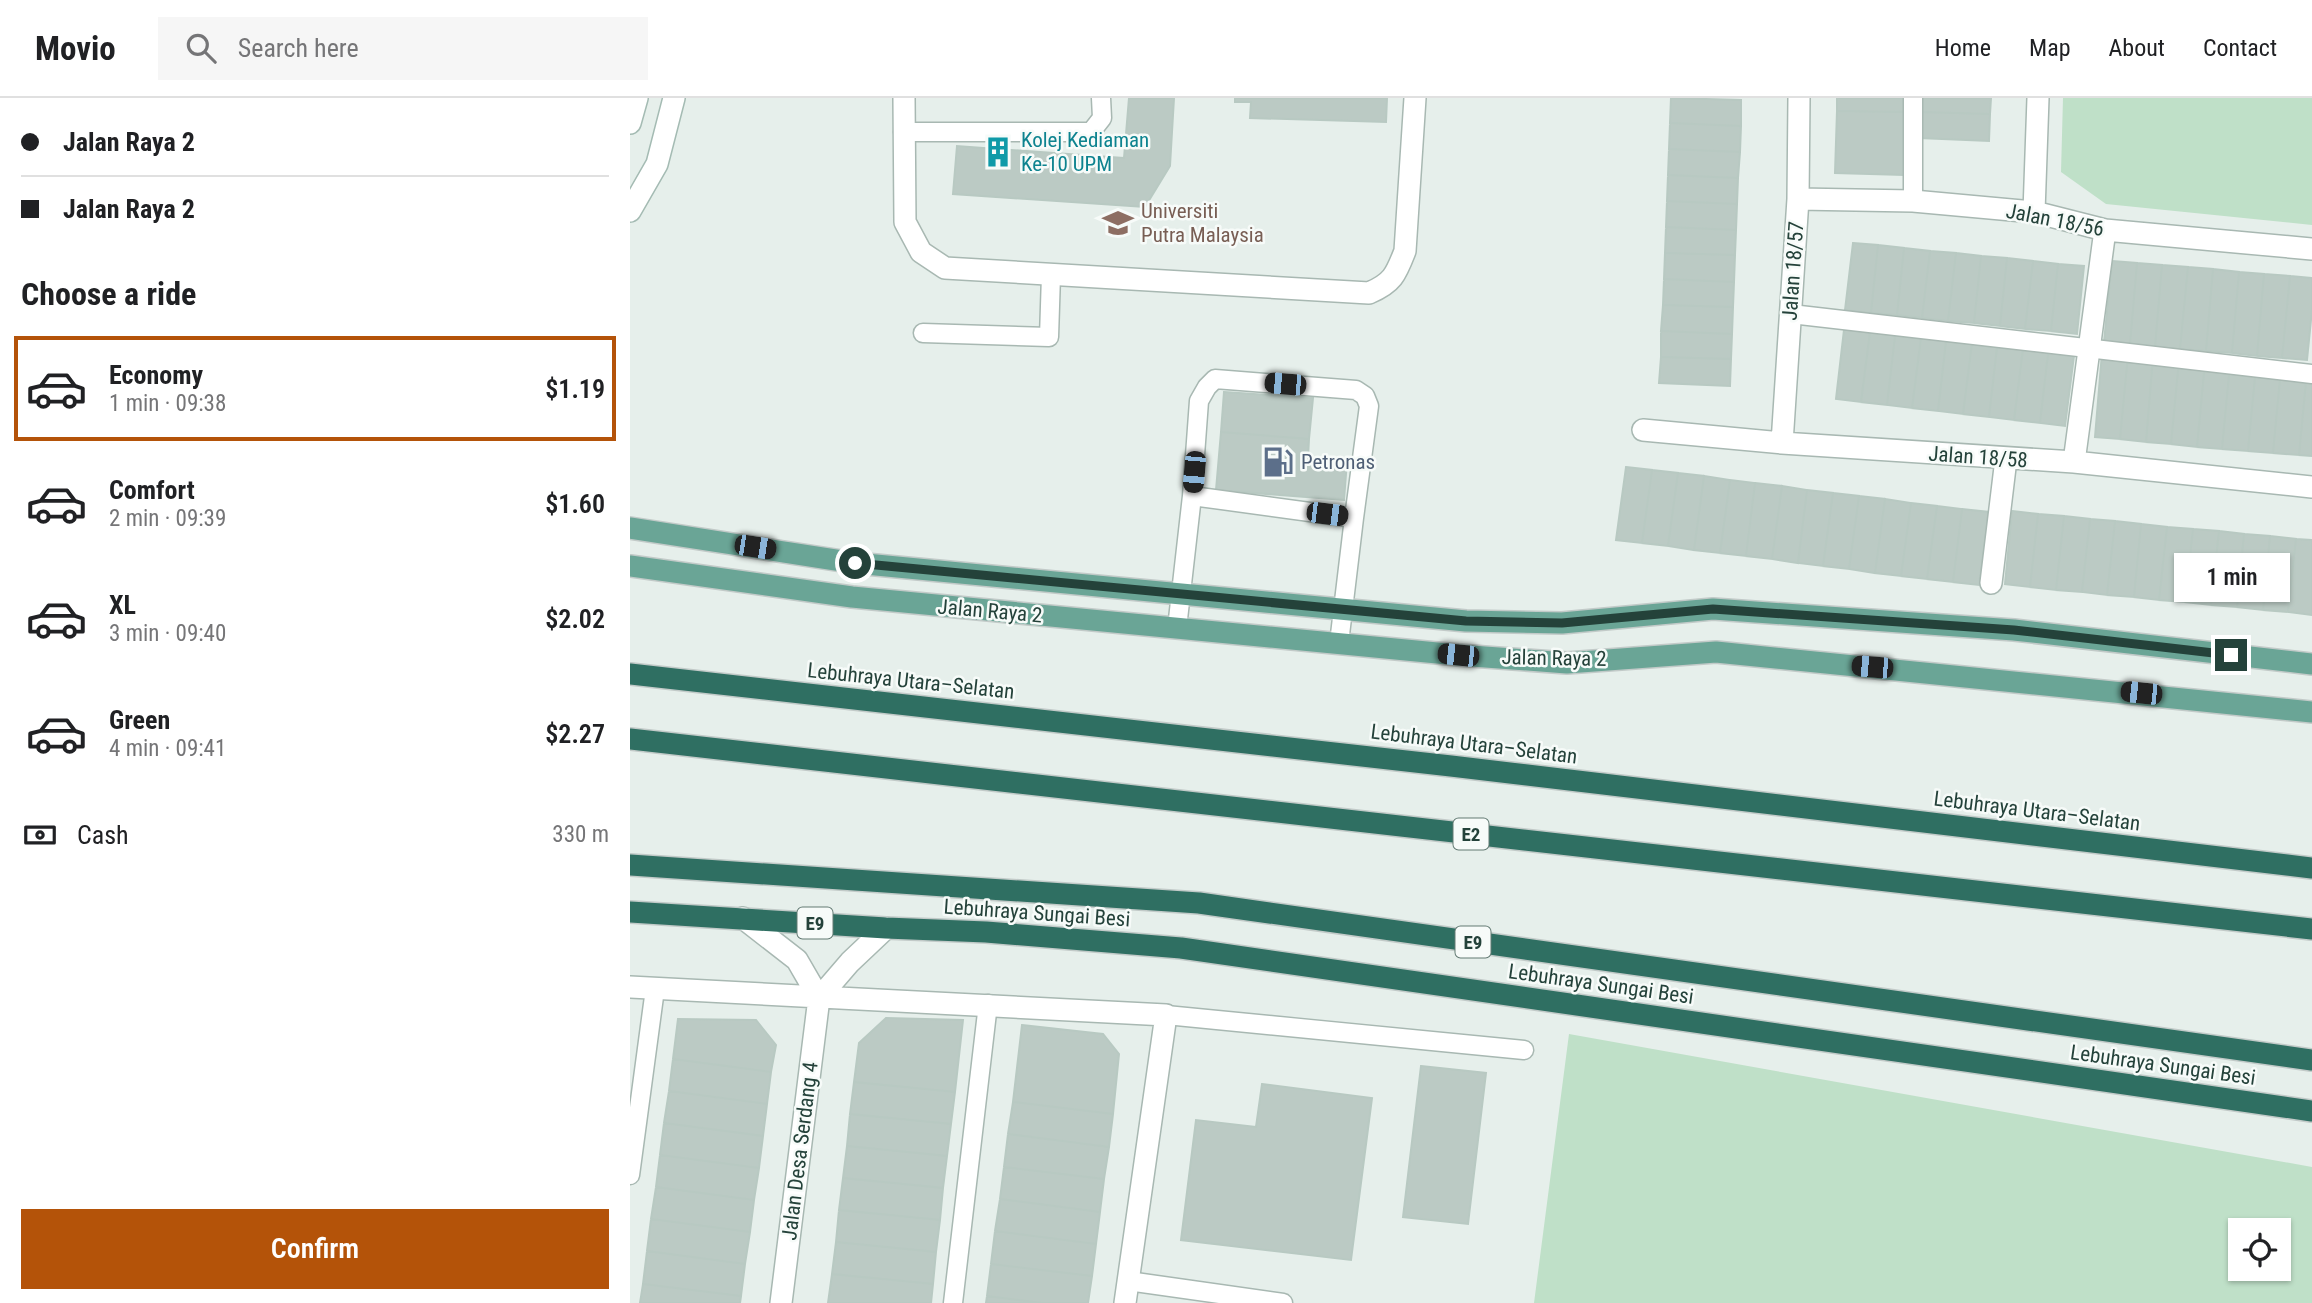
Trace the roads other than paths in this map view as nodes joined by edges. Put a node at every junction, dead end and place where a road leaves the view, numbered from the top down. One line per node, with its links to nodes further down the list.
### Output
1 (637, 98): 9 (street)
2 (674, 98): 13 (street)
3 (904, 98): 10 (street)
4 (1101, 98): 10 (lane)
5 (1415, 98): 17 (street)
6 (1799, 98): 11 (street, Jalan 18/57)
7 (1913, 98): 12 (lane)
8 (2038, 98): 14 (street)
9 (630, 123)
10 (903, 132): 17 (street)
11 (1798, 199): 12 (street, Jalan 18/56); 18 (street, Jalan 18/57)
12 (1913, 201): 14 (street, Jalan 18/56)
13 (630, 211)
14 (2034, 212): 15 (street, Jalan 18/56)
15 (2105, 230): 16 (street, Jalan 18/56); 20 (street)
16 (2312, 249)
17 (1051, 275): 19 (lane)
18 (1791, 314): 20 (lane); 23 (street, Jalan 18/57)
19 (923, 333)
20 (2089, 348): 21 (lane); 25 (street)
21 (2312, 374)
22 (1643, 430): 23 (street, Jalan 18/58)
23 (1782, 443): 24 (street, Jalan 18/58)
24 (2006, 459): 25 (street, Jalan 18/58); 31 (street)
25 (2074, 462): 26 (street, Jalan 18/58)
26 (2312, 488)
27 (1192, 496): 28 (lane); 28 (lane); 32 (lane)
28 (1354, 518): 33 (lane)
29 (630, 528): 32 (main road, Jalan Raya 2)
30 (630, 566): 34 (main road, Jalan Raya 2)
31 (1991, 583)
32 (1180, 593): 33 (main road, Jalan Raya 2); 34 (lane)
33 (1343, 609): 35 (lane); 36 (main road, Jalan Raya 2)
34 (1177, 628): 35 (main road, Jalan Raya 2)
35 (1339, 643): 38 (main road, Jalan Raya 2)
36 (2312, 664)
37 (630, 674): 41 (highway, Lebuhraya Utara–Selatan)
38 (2312, 712)
39 (630, 739): 45 (highway, E2)
40 (630, 865): 52 (highway, Lebuhraya Sungai Besi / E9)
41 (2312, 868)
42 (630, 912): 43 (highway, Lebuhraya Sungai Besi / E9)
43 (743, 918): 44 (highway, Lebuhraya Sungai Besi / E9); 48 (street)
44 (886, 928): 48 (street); 53 (highway, Lebuhraya Sungai Besi / E9)
45 (2312, 929)
46 (630, 987): 47 (street)
47 (655, 989): 48 (street); 54 (lane)
48 (819, 998): 49 (street); 57 (street, Jalan Desa Serdang 4)
49 (988, 1004): 50 (street); 58 (lane)
50 (1166, 1015): 51 (lane); 55 (street)
51 (1524, 1050)
52 (2312, 1060)
53 (2312, 1111)
54 (630, 1175)
55 (1128, 1281): 56 (lane); 59 (street)
56 (1203, 1297): 60 (lane)
57 (781, 1303)
58 (953, 1303)
59 (1125, 1303)
60 (1283, 1303)

